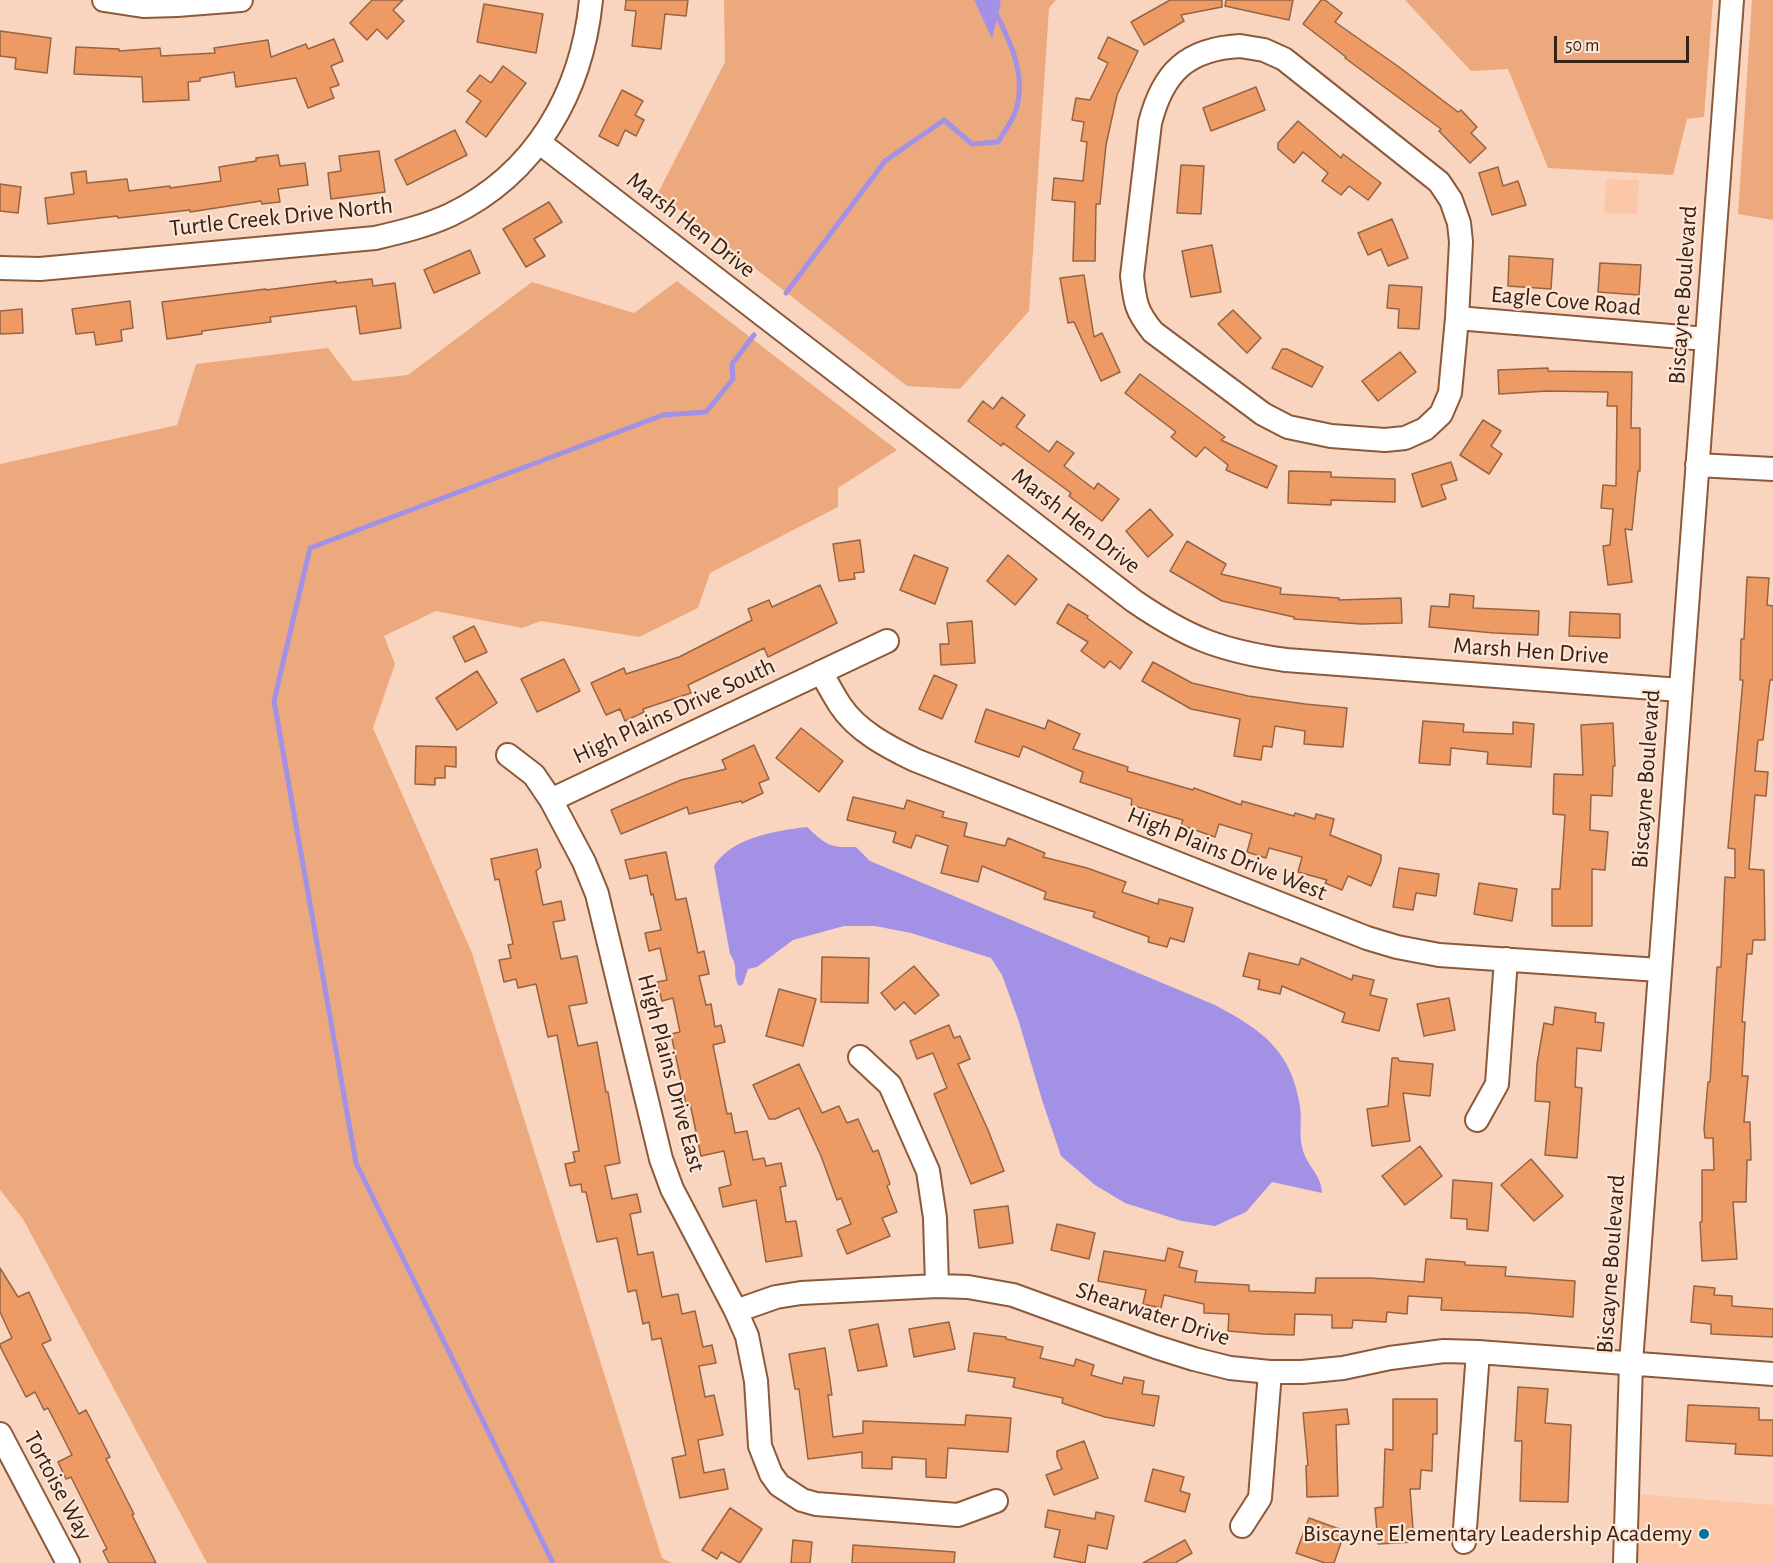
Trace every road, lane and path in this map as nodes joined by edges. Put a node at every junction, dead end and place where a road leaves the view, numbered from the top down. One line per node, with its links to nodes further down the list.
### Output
1 (104, 0): 2 (street)
2 (241, 0)
3 (591, 0): 5 (street, Turtle Creek Drive North)
4 (1732, 0): 8 (street, Biscayne Boulevard)
5 (540, 143): 6 (street, Turtle Creek Drive North); 13 (street, Marsh Hen Drive)
6 (0, 268)
7 (1457, 318): 7 (street); 8 (street, Eagle Cove Road)
8 (1706, 339): 9 (street, Biscayne Boulevard)
9 (1697, 465): 10 (street); 13 (street, Biscayne Boulevard)
10 (1773, 469)
11 (887, 641): 12 (street, High Plains Drive South)
12 (821, 672): 15 (street, High Plains Drive South); 16 (street, High Plains Drive West)
13 (1680, 690): 17 (street, Biscayne Boulevard)
14 (508, 755): 15 (street, High Plains Drive East)
15 (551, 800): 21 (street, High Plains Drive East)
16 (1506, 959): 17 (street, High Plains Drive West); 19 (street)
17 (1659, 970): 23 (street, Biscayne Boulevard)
18 (860, 1058): 20 (street)
19 (1477, 1120)
20 (937, 1286): 21 (street, Shearwater Drive); 24 (street, Shearwater Drive)
21 (736, 1311): 27 (street, High Plains Drive East)
22 (1478, 1352): 23 (street, Shearwater Drive); 24 (street, Shearwater Drive); 29 (street)
23 (1631, 1363): 25 (street, Shearwater Drive); 31 (street, Biscayne Boulevard)
24 (1270, 1372): 28 (street)
25 (1773, 1374)
26 (2, 1442): 30 (street, Tortoise Way)
27 (996, 1501)
28 (1242, 1526)
29 (1464, 1542)
30 (68, 1563)
31 (1625, 1563)

